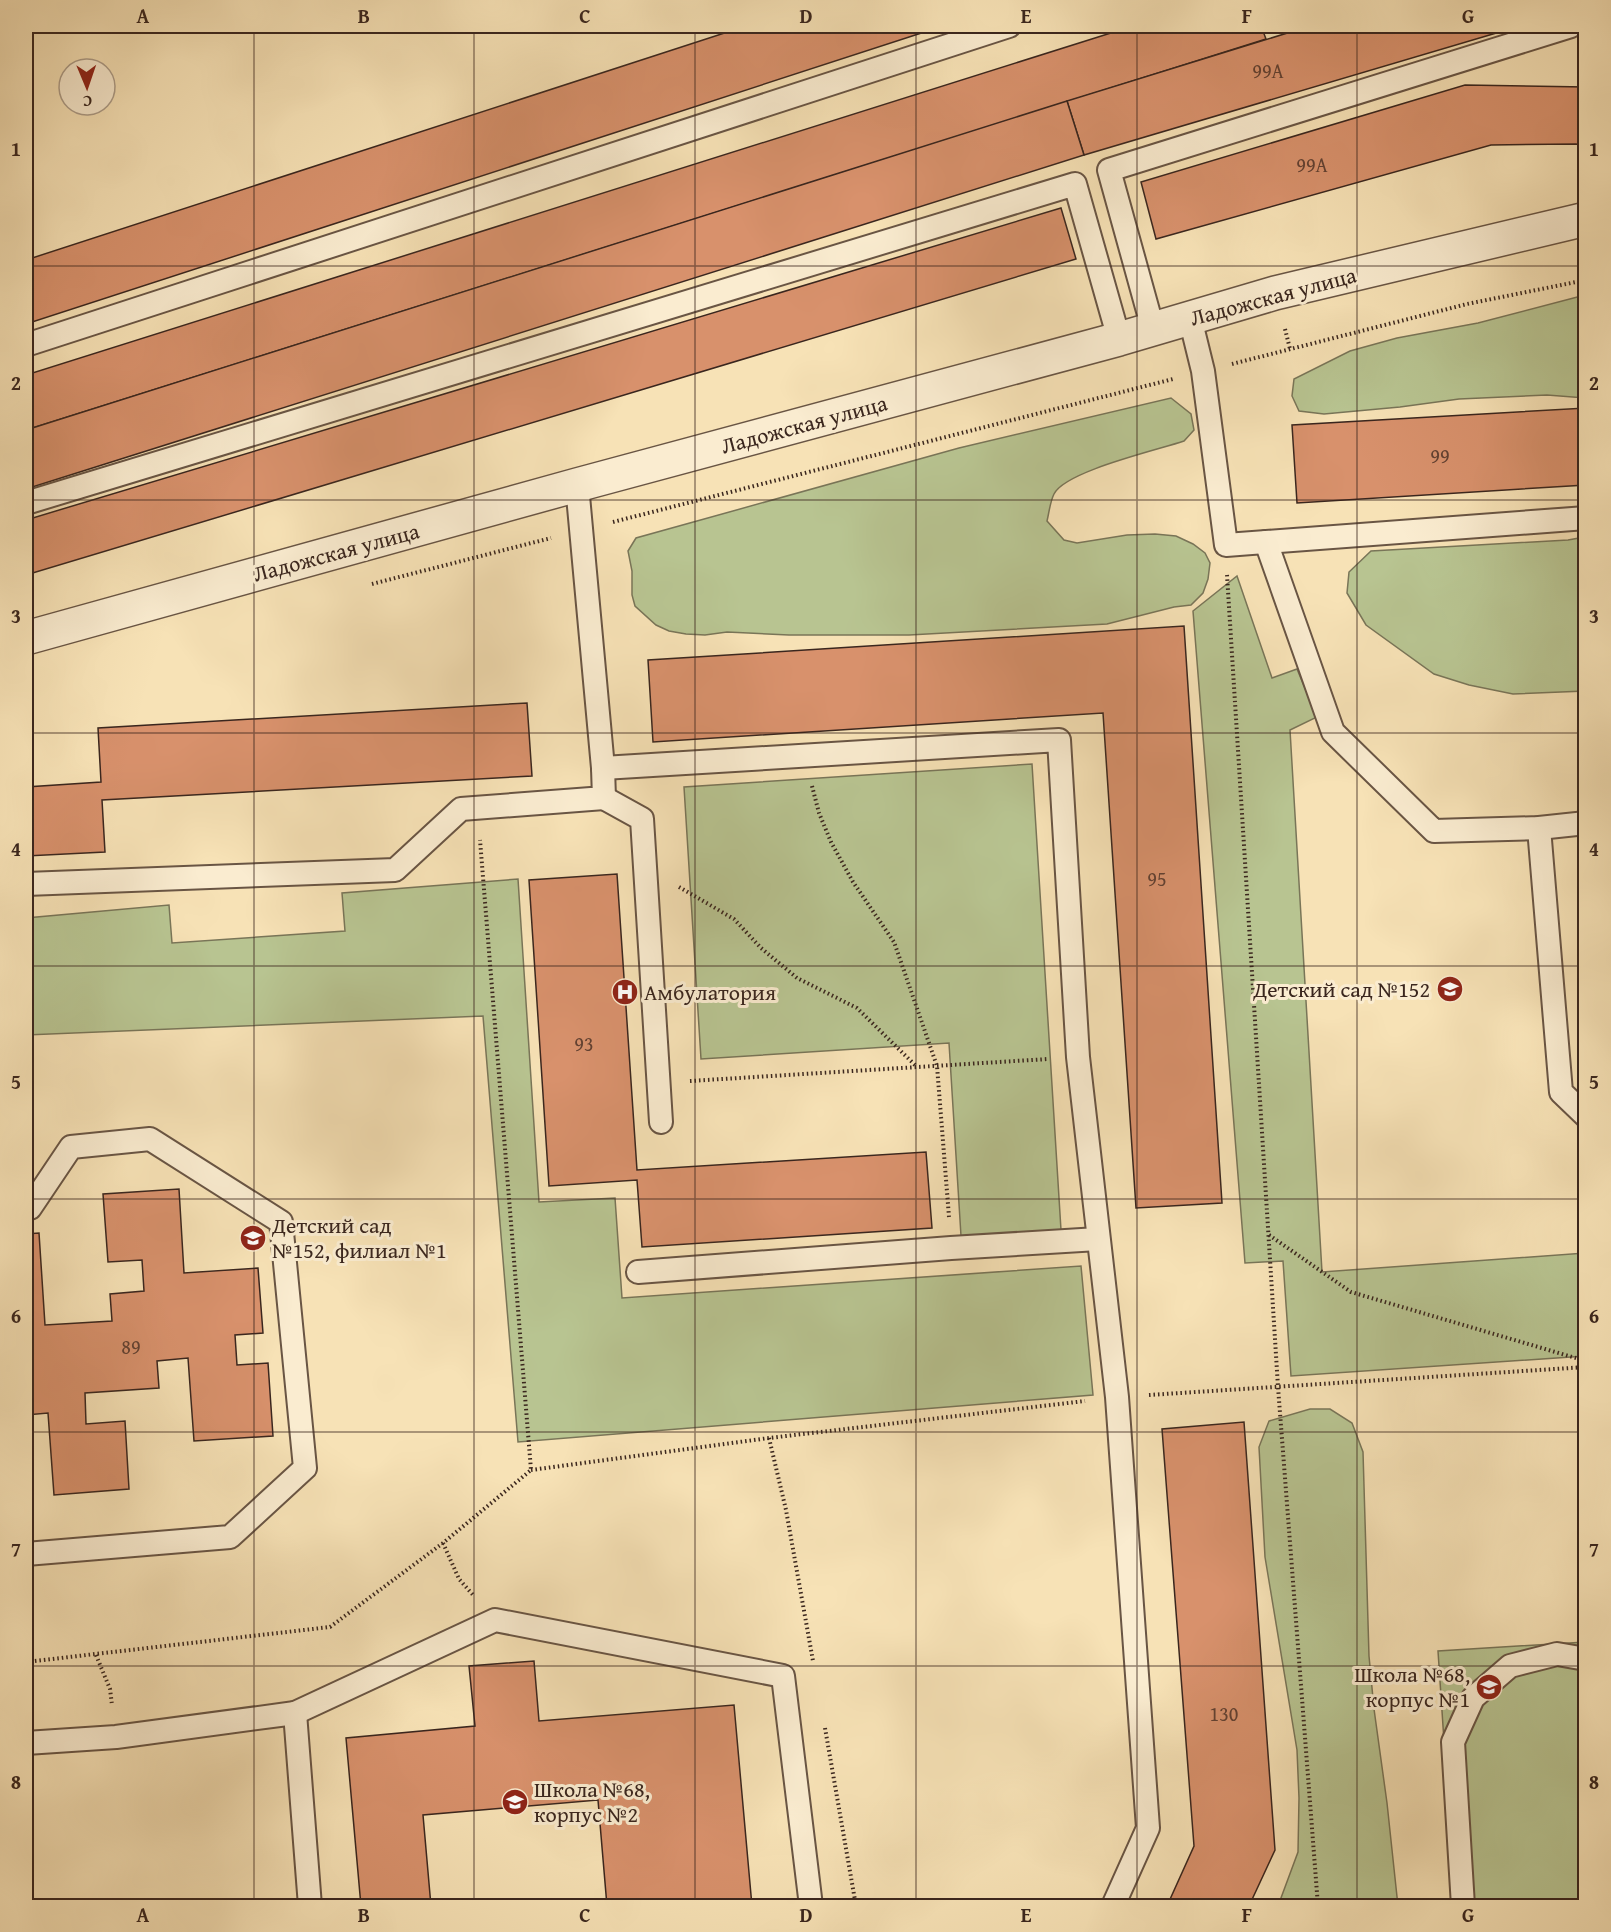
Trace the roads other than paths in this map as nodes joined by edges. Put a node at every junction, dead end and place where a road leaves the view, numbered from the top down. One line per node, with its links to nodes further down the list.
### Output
1 (1009, 26): 7 (lane)
2 (1571, 26): 5 (lane)
3 (1586, 219): 4 (street, Ладожская улица)
4 (1190, 318): 5 (street, Ладожская улица); 11 (lane)
5 (1154, 329): 6 (street, Ладожская улица)
6 (1119, 339): 8 (street, Ладожская улица); 9 (lane)
7 (26, 345)
8 (577, 485): 12 (street, Ладожская улица); 13 (lane)
9 (26, 503)
10 (1586, 518): 11 (lane)
11 (1266, 542): 16 (lane)
12 (26, 638)
13 (603, 768): 14 (lane); 21 (lane)
14 (604, 798): 17 (lane); 19 (lane)
15 (1586, 823): 16 (lane)
16 (1539, 828): 18 (lane)
17 (26, 884)
18 (1586, 1116)
19 (661, 1122)
20 (26, 1209): 23 (lane)
21 (1098, 1239): 22 (lane); 29 (lane)
22 (638, 1272)
23 (26, 1554)
24 (1586, 1659): 30 (lane)
25 (295, 1713): 26 (lane); 27 (lane); 28 (lane)
26 (26, 1743)
27 (310, 1906)
28 (811, 1906)
29 (1113, 1906)
30 (1463, 1906)

